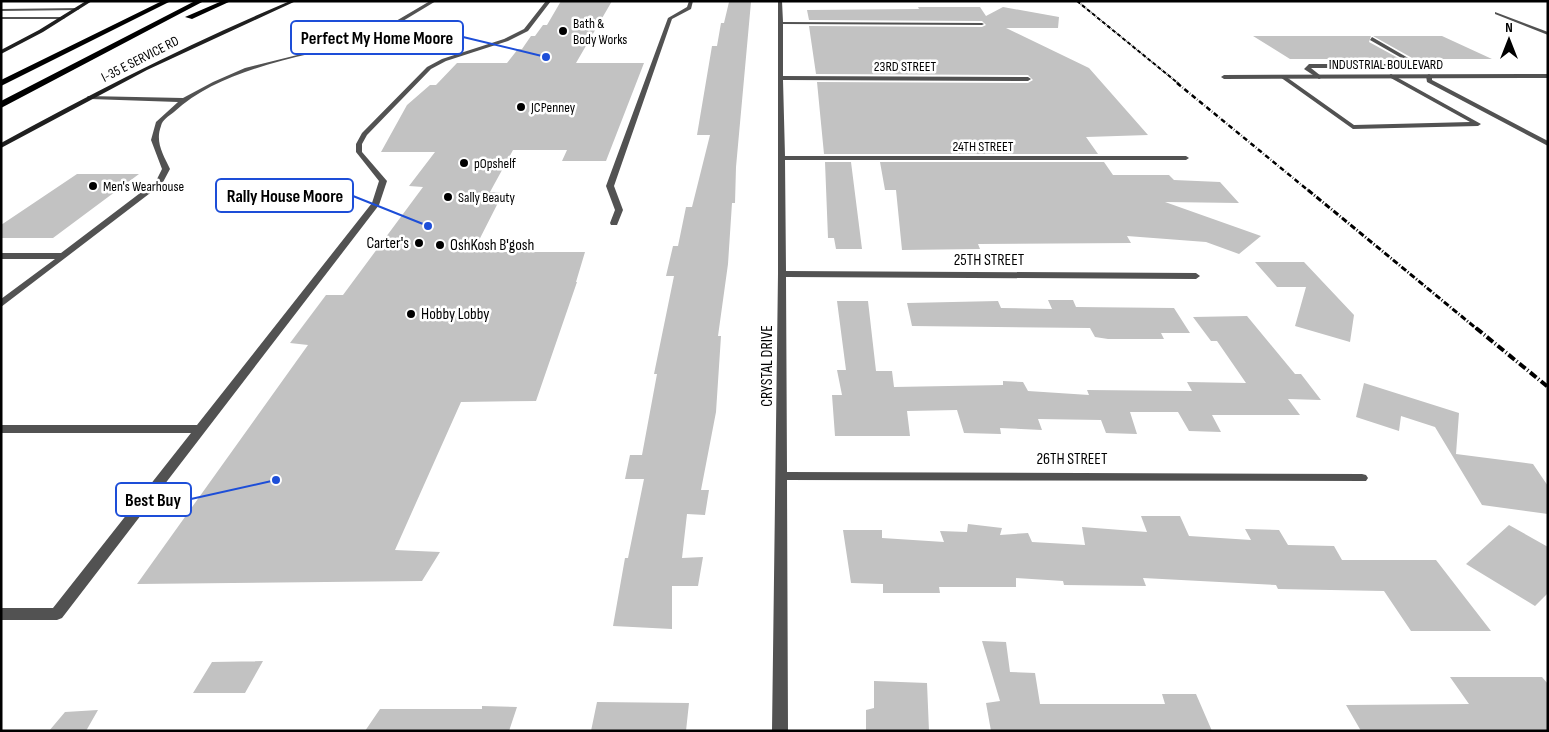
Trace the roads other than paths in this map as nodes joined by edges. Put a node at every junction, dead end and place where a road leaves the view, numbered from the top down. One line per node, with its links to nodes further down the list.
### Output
1 (90, 1): 11 (street)
2 (168, 1): 20 (highway)
3 (201, 1): 21 (highway)
4 (228, 1): 21 (highway)
5 (294, 1): 36 (street, I-35 E SERVICE RD)
6 (434, 1): 37 (street)
7 (549, 1): 52 (street)
8 (691, 1): 45 (street)
9 (780, 1): 16 (street, CRYSTAL DRIVE)
10 (137, 6): 20 (highway)
11 (78, 9): 12 (street); 15 (street)
12 (1, 10)
13 (1497, 14): 18 (street)
14 (1, 18): 15 (street)
15 (63, 18): 22 (street)
16 (781, 24): 17 (street); 33 (street, CRYSTAL DRIVE)
17 (982, 24)
18 (1548, 34)
19 (1372, 39): 24 (street)
20 (72, 48): 35 (highway)
21 (111, 48): 40 (highway)
22 (3, 50)
23 (1350, 66): 24 (street); 25 (street); 26 (street)
24 (1419, 66): 29 (street)
25 (1319, 76): 26 (street, INDUSTRIAL BOULEVARD); 32 (street, INDUSTRIAL BOULEVARD)
26 (1368, 76): 27 (street, INDUSTRIAL BOULEVARD)
27 (1392, 76): 28 (street, INDUSTRIAL BOULEVARD); 32 (street)
28 (1429, 76): 29 (street, INDUSTRIAL BOULEVARD); 41 (street)
29 (1438, 76): 30 (street, INDUSTRIAL BOULEVARD)
30 (1548, 76)
31 (1224, 77): 32 (street, INDUSTRIAL BOULEVARD)
32 (1283, 77)
33 (782, 78): 34 (street, 23RD STREET); 43 (street, CRYSTAL DRIVE)
34 (1028, 79)
35 (1, 83)
36 (101, 92): 37 (street); 38 (street, I-35 E SERVICE RD)
37 (194, 94): 39 (street)
38 (90, 97): 39 (street); 42 (street, I-35 E SERVICE RD)
39 (184, 100): 47 (street)
40 (1, 105)
41 (1548, 144)
42 (1, 146)
43 (781, 158): 44 (street, 24TH STREET); 48 (street, CRYSTAL DRIVE)
44 (1186, 158)
45 (614, 223)
46 (1, 256): 47 (street)
47 (64, 256): 50 (street)
48 (782, 274): 49 (street, 25TH STREET); 53 (street, CRYSTAL DRIVE)
49 (1196, 276)
50 (1, 304)
51 (1, 429): 52 (street)
52 (200, 429): 55 (street)
53 (781, 476): 54 (street, 26TH STREET); 56 (street, CRYSTAL DRIVE)
54 (1362, 478)
55 (1, 614)
56 (780, 731)

